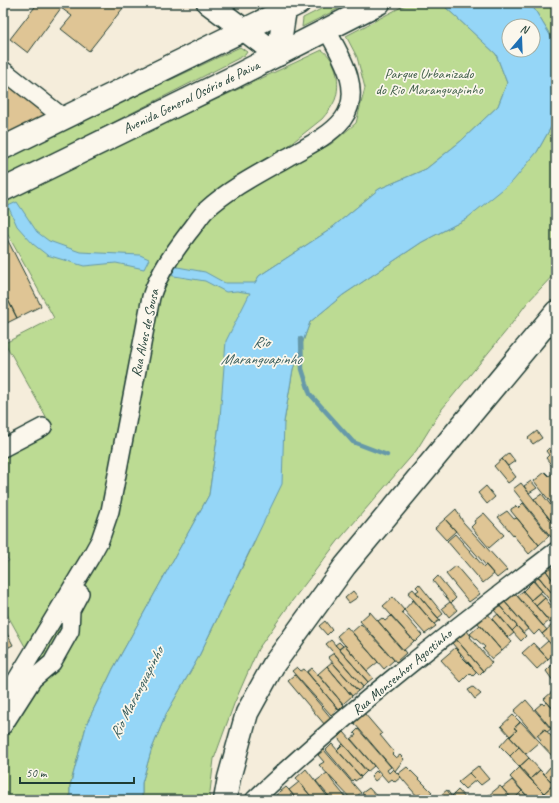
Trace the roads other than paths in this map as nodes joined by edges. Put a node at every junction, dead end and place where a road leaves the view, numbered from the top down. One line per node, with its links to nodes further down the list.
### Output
1 (208, 3): 5 (main road)
2 (376, 4): 4 (main road, Avenida General Osório de Paiva)
3 (290, 5): 5 (main road); 6 (main road)
4 (326, 29): 6 (main road, Avenida General Osório de Paiva); 11 (street, Rua Alves de Sousa)
5 (243, 30): 6 (main road); 8 (main road)
6 (278, 54): 10 (main road, Avenida General Osório de Paiva)
7 (3, 70): 8 (street)
8 (65, 119): 9 (main road)
9 (3, 148)
10 (3, 190)
11 (163, 281): 16 (street, Rua Alves de Sousa); 17 (street)
12 (556, 312): 18 (main road)
13 (43, 427): 14 (street)
14 (3, 448)
15 (556, 551): 19 (street, Rua Monsenhor Agostinho)
16 (3, 702)
17 (3, 726)
18 (225, 800)
19 (254, 800)

